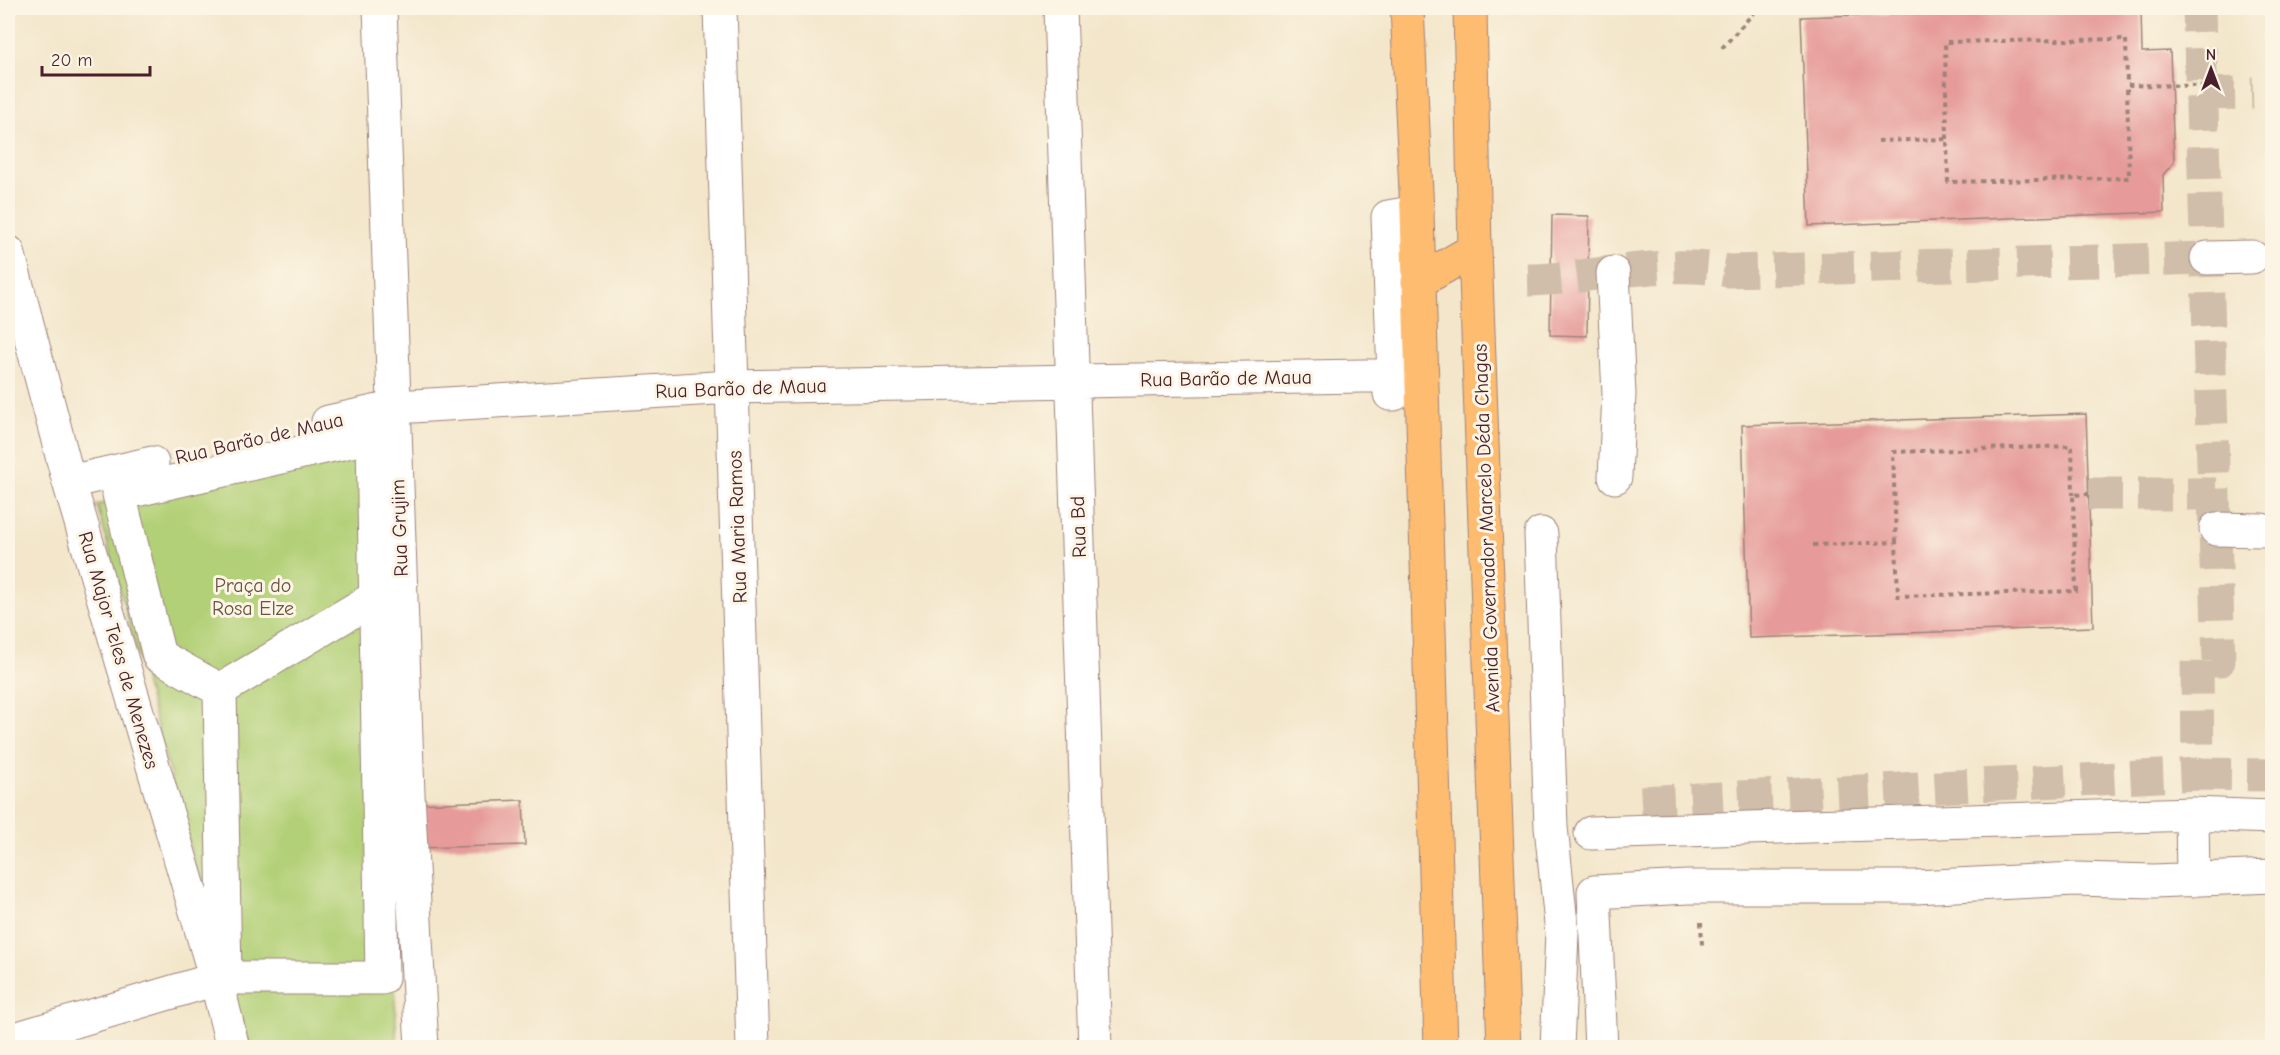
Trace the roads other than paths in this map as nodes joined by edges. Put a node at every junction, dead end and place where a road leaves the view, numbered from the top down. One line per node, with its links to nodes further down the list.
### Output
1 (380, 8): 17 (street, Rua Grujim)
2 (720, 8): 15 (street, Rua Maria Ramos)
3 (1060, 8): 14 (street, Rua Bd)
4 (1407, 8): 6 (main road)
5 (1470, 8): 7 (main road, Avenida Governador Marcelo Déda Chagas)
6 (1417, 212): 12 (main road); 13 (street)
7 (1475, 249): 12 (main road); 37 (main road, Avenida Governador Marcelo Déda Chagas)
8 (8, 252): 19 (street, Rua Major Teles de Menezes)
9 (2252, 257): 10 (street)
10 (2207, 258)
11 (1613, 273): 18 (street)
12 (1419, 282): 13 (main road)
13 (1408, 375): 14 (street, Rua Barão de Maua); 36 (main road)
14 (1063, 391): 15 (street, Rua Barão de Maua); 35 (street, Rua Bd)
15 (733, 393): 17 (street, Rua Barão de Maua); 34 (street, Rua Maria Ramos)
16 (700, 400): 17 (street)
17 (407, 418): 19 (street, Rua Barão de Maua); 33 (street, Rua Grujim)
18 (1615, 477)
19 (69, 482): 30 (street, Rua Major Teles de Menezes)
20 (2216, 529): 21 (street)
21 (2262, 530)
22 (1541, 534): 38 (street)
23 (376, 597): 24 (street); 24 (street); 24 (street)
24 (220, 690)
25 (2192, 814): 26 (street); 27 (street); 29 (street)
26 (2272, 817)
27 (1591, 833)
28 (2272, 876): 29 (street)
29 (2193, 880): 39 (street)
30 (216, 979): 31 (street); 32 (street, Rua Major Teles de Menezes)
31 (8, 1041)
32 (233, 1047)
33 (422, 1047)
34 (753, 1047)
35 (1095, 1047)
36 (1441, 1047)
37 (1504, 1047)
38 (1557, 1047)
39 (1601, 1047)

